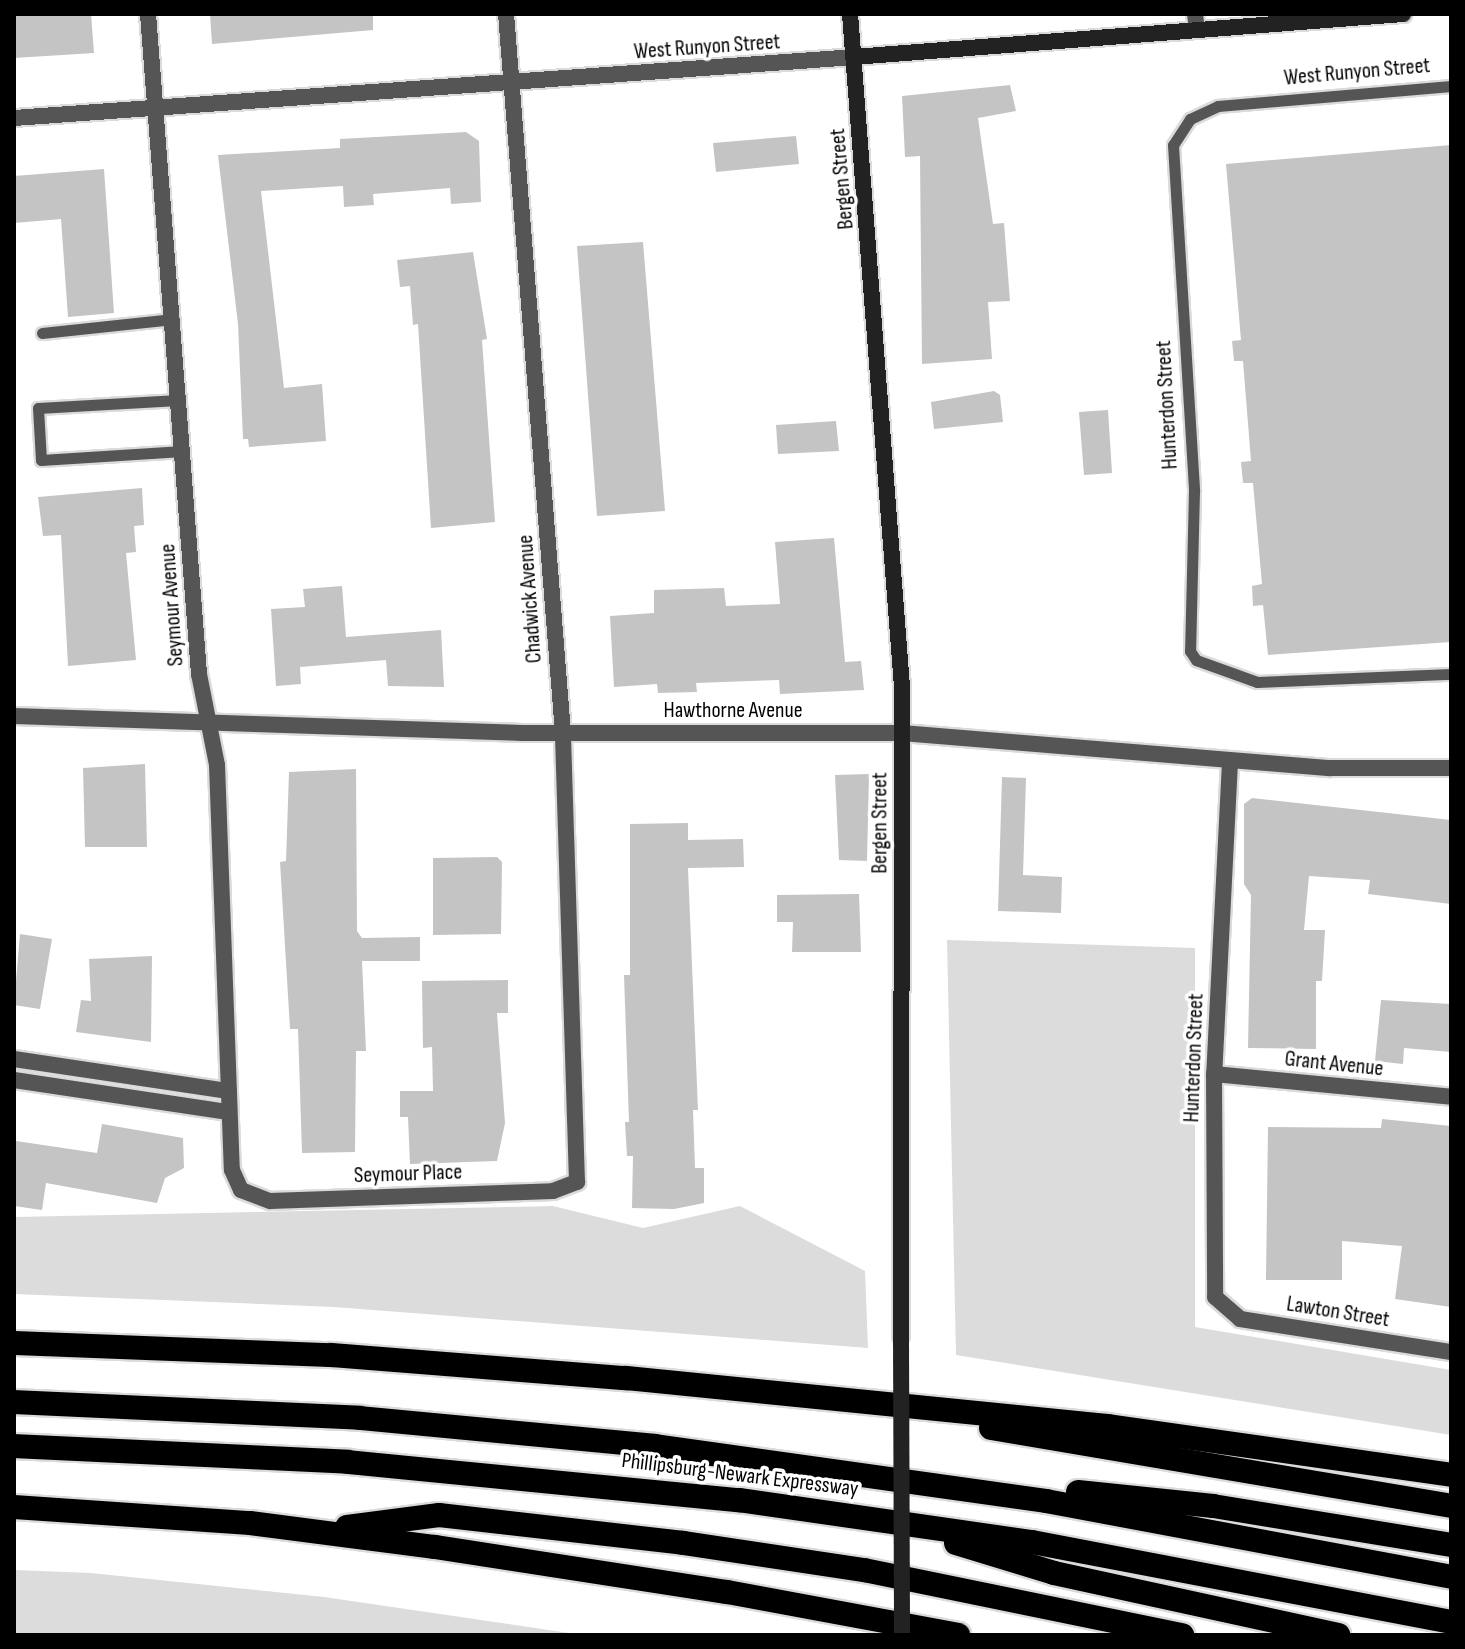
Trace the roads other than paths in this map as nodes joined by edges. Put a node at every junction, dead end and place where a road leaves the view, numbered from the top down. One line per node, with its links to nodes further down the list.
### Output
1 (148, 14): 9 (street, Seymour Avenue)
2 (506, 14): 7 (street, Chadwick Avenue)
3 (850, 14): 6 (main road, Bergen Street)
4 (1403, 14): 5 (main road, West Runyon Street)
5 (1196, 22): 6 (main road, West Runyon Street)
6 (854, 57): 7 (street, West Runyon Street); 20 (main road, Bergen Street)
7 (512, 84): 9 (street, West Runyon Street); 19 (street, Chadwick Avenue)
8 (1451, 86): 10 (lane, West Runyon Street)
9 (155, 106): 11 (street, West Runyon Street); 12 (street, Seymour Avenue)
10 (1218, 106): 16 (lane, Hunterdon Street)
11 (14, 118)
12 (173, 319): 13 (lane); 14 (street, Seymour Avenue)
13 (42, 333)
14 (178, 400): 15 (street, Seymour Avenue); 15 (lane)
15 (183, 451): 18 (street, Seymour Avenue)
16 (1451, 674)
17 (14, 716): 18 (street, Hawthorne Avenue)
18 (208, 721): 19 (street, Hawthorne Avenue); 26 (street, Seymour Avenue)
19 (563, 733): 20 (street, Hawthorne Avenue); 29 (street, Chadwick Avenue)
20 (902, 733): 21 (street, Hawthorne Avenue); 46 (main road, Bergen Street, bridge)
21 (1230, 762): 22 (street, Hawthorne Avenue); 24 (street, Hunterdon Street)
22 (1451, 768)
23 (14, 1059): 26 (street)
24 (1214, 1074): 27 (street, Grant Avenue); 31 (street, Hunterdon Street)
25 (14, 1080): 28 (street)
26 (229, 1091): 28 (street, Seymour Avenue)
27 (1451, 1097)
28 (229, 1112): 30 (street, Seymour Avenue)
29 (577, 1182): 30 (street, Seymour Place)
30 (241, 1190)
31 (1221, 1307): 33 (street, Lawton Street)
32 (14, 1343): 34 (highway)
33 (1451, 1352)
34 (807, 1397): 38 (highway); 39 (highway)
35 (14, 1402): 37 (highway, Phillipsburg-Newark Expressway)
36 (14, 1446): 41 (highway, Phillipsburg-Newark Expressway)
37 (797, 1464): 43 (highway); 44 (highway, Phillipsburg-Newark Expressway)
38 (1451, 1475)
39 (1451, 1506)
40 (14, 1507): 42 (highway)
41 (866, 1516): 45 (highway, Phillipsburg-Newark Expressway); 49 (highway)
42 (313, 1531): 47 (highway); 48 (highway)
43 (1451, 1545)
44 (1451, 1577)
45 (1451, 1622)
46 (902, 1635)
47 (958, 1635)
48 (1182, 1635)
49 (1338, 1635)

